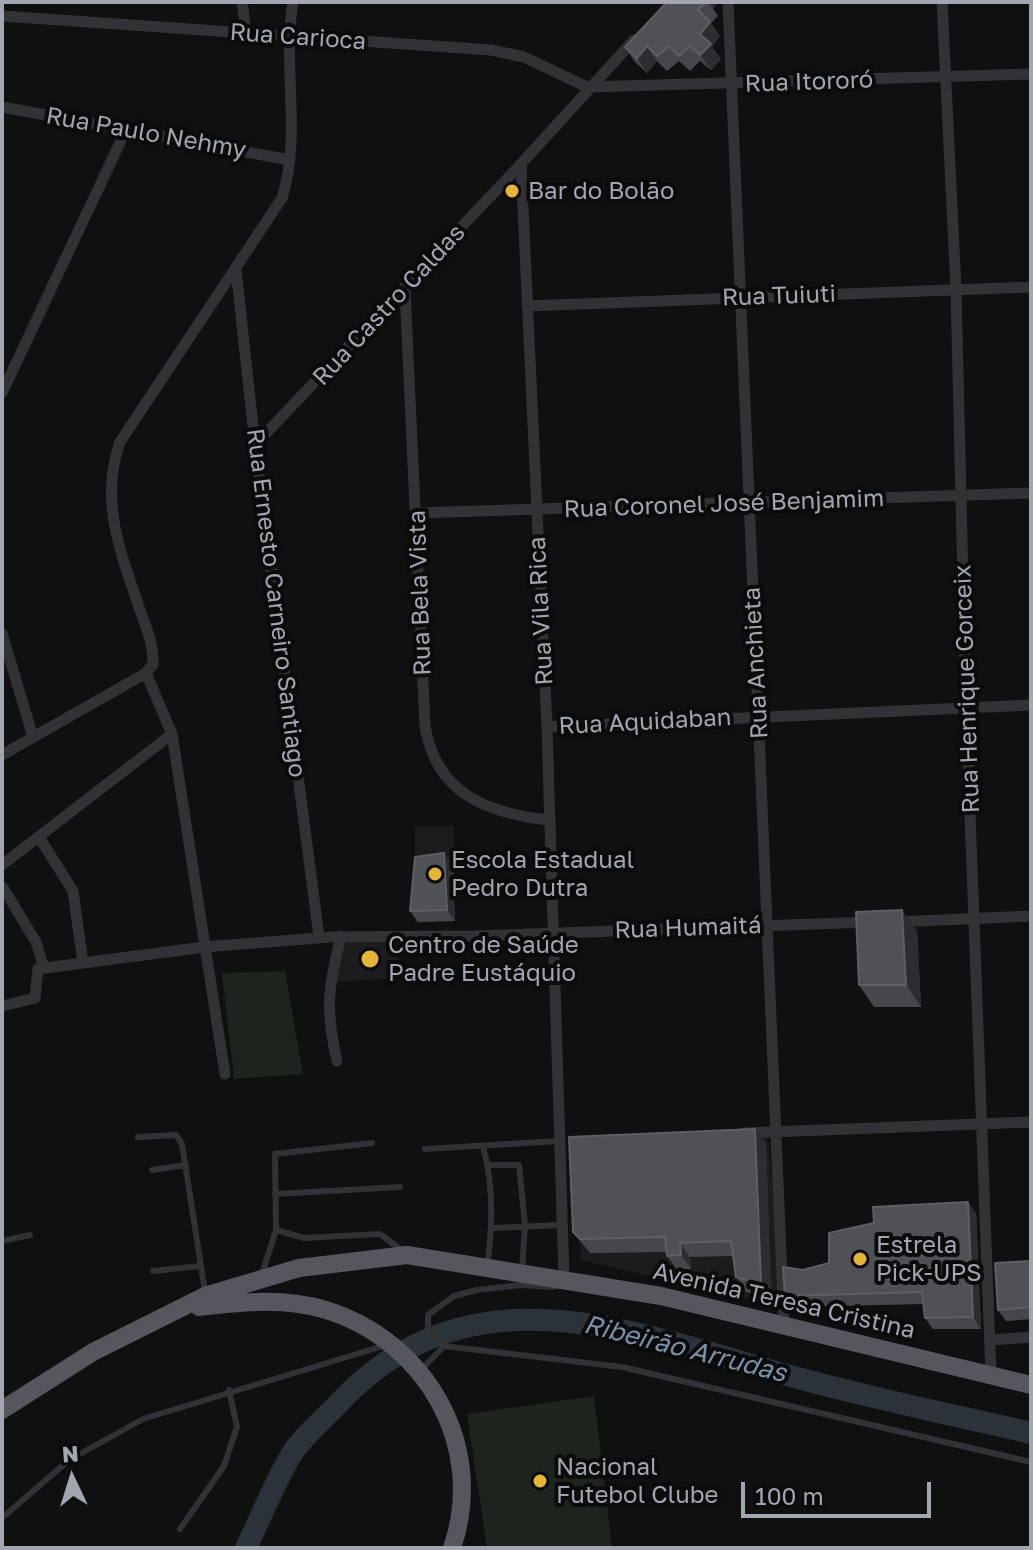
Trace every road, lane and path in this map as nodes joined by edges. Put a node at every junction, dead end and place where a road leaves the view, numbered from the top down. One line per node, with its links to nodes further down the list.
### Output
1 (242, 2): 6 (street)
2 (293, 2): 8 (street)
3 (728, 2): 11 (street, Rua Anchieta)
4 (942, 2): 10 (street, Rua Henrique Gorceix)
5 (2, 16): 6 (street, Rua Carioca)
6 (246, 33): 8 (street, Rua Carioca)
7 (639, 34): 12 (street)
8 (287, 37): 12 (street, Rua Carioca); 15 (street)
9 (1031, 74): 10 (street, Rua Itororó)
10 (945, 78): 11 (street, Rua Itororó); 20 (street, Rua Henrique Gorceix)
11 (731, 85): 12 (street, Rua Itororó); 21 (street, Rua Anchieta)
12 (587, 87): 16 (street)
13 (2, 107): 14 (street, Rua Paulo Nehmy)
14 (126, 130): 15 (street, Rua Paulo Nehmy); 23 (street)
15 (290, 160): 17 (street)
16 (521, 164): 19 (street, Rua Castro Caldas); 22 (street, Rua Vila Rica)
17 (236, 268): 24 (street, Rua Ernesto Carneiro Santiago); 31 (street)
18 (1031, 287): 20 (street, Rua Tuiuti)
19 (405, 289): 24 (street, Rua Castro Caldas); 29 (street, Rua Bela Vista)
20 (956, 289): 21 (street, Rua Tuiuti); 26 (street, Rua Henrique Gorceix)
21 (740, 298): 22 (street, Rua Tuiuti); 27 (street, Rua Anchieta)
22 (527, 306): 28 (street, Rua Vila Rica)
23 (2, 393)
24 (255, 445): 48 (street, Rua Ernesto Carneiro Santiago)
25 (1031, 493): 26 (street, Rua Coronel José Benjamim)
26 (961, 497): 27 (street, Rua Coronel José Benjamim); 33 (street, Rua Henrique Gorceix)
27 (749, 504): 28 (street, Rua Coronel José Benjamim); 34 (street, Rua Anchieta)
28 (536, 509): 29 (street, Rua Coronel José Benjamim); 35 (street, Rua Vila Rica)
29 (417, 513): 39 (street, Rua Bela Vista)
30 (2, 633): 37 (street)
31 (146, 673): 36 (street); 37 (street)
32 (1031, 705): 33 (street, Rua Aquidaban)
33 (966, 707): 34 (street, Rua Aquidaban); 44 (street, Rua Henrique Gorceix)
34 (759, 716): 35 (street, Rua Aquidaban); 45 (street, Rua Anchieta)
35 (547, 727): 39 (street, Rua Vila Rica)
36 (172, 734): 40 (street); 49 (street)
37 (33, 737): 38 (street)
38 (2, 755)
39 (548, 820): 46 (street, Rua Vila Rica)
40 (39, 837): 41 (street); 50 (street)
41 (2, 865)
42 (2, 886): 51 (street)
43 (1031, 916): 44 (street, Rua Humaitá)
44 (976, 919): 45 (street, Rua Humaitá); 56 (street, Rua Henrique Gorceix)
45 (767, 925): 46 (street, Rua Humaitá); 57 (street, Rua Anchieta)
46 (553, 931): 47 (street, Rua Humaitá); 61 (street, Rua Vila Rica)
47 (341, 936): 48 (street, Rua Humaitá); 53 (street)
48 (319, 937): 49 (street, Rua Humaitá)
49 (204, 947): 50 (street, Rua Humaitá); 54 (street)
50 (83, 963): 51 (street, Rua Humaitá)
51 (44, 968): 52 (street)
52 (2, 1006)
53 (337, 1061)
54 (225, 1074)
55 (1031, 1122): 56 (street)
56 (981, 1123): 57 (street); 88 (street, Rua Henrique Gorceix)
57 (776, 1132): 58 (street); 86 (street, Rua Anchieta)
58 (723, 1134)
59 (138, 1137): 65 (lane)
60 (575, 1140): 61 (street)
61 (559, 1141): 63 (lane); 71 (street, Rua Vila Rica)
62 (372, 1143): 69 (lane)
63 (483, 1147): 64 (lane); 66 (lane)
64 (425, 1149)
65 (186, 1165): 67 (lane); 77 (lane)
66 (488, 1165): 70 (lane); 72 (lane)
67 (152, 1170)
68 (400, 1187): 69 (lane)
69 (275, 1194): 73 (lane)
70 (525, 1225): 71 (lane); 72 (lane); 80 (lane)
71 (562, 1225): 81 (street, Rua Vila Rica)
72 (493, 1228): 78 (lane)
73 (276, 1230): 76 (lane); 82 (lane)
74 (30, 1235): 75 (lane)
75 (2, 1241)
76 (407, 1255): 78 (highway, Avenida Teresa Cristina); 82 (highway, Avenida Teresa Cristina)
77 (200, 1266): 79 (lane); 83 (lane)
78 (487, 1266): 80 (highway, Avenida Teresa Cristina)
79 (153, 1271)
80 (522, 1271): 81 (highway, Avenida Teresa Cristina)
81 (564, 1279): 84 (highway, Avenida Teresa Cristina)
82 (261, 1280): 83 (highway, Avenida Teresa Cristina)
83 (205, 1296): 85 (highway, Avenida Teresa Cristina)
84 (661, 1296): 86 (highway, Avenida Teresa Cristina); 90 (lane)
85 (181, 1309): 89 (highway); 95 (highway)
86 (784, 1324): 92 (highway, Avenida Teresa Cristina)
87 (1031, 1337): 88 (street)
88 (992, 1340): 92 (street, Rua Henrique Gorceix)
89 (391, 1343): 91 (highway); 94 (lane)
90 (444, 1345): 91 (lane); 96 (lane)
91 (421, 1370): 99 (highway)
92 (991, 1376): 93 (highway, Avenida Teresa Cristina)
93 (1031, 1385)
94 (229, 1390): 97 (lane); 98 (lane)
95 (7, 1402)
96 (1031, 1462)
97 (2, 1518)
98 (180, 1529)
99 (452, 1548)

